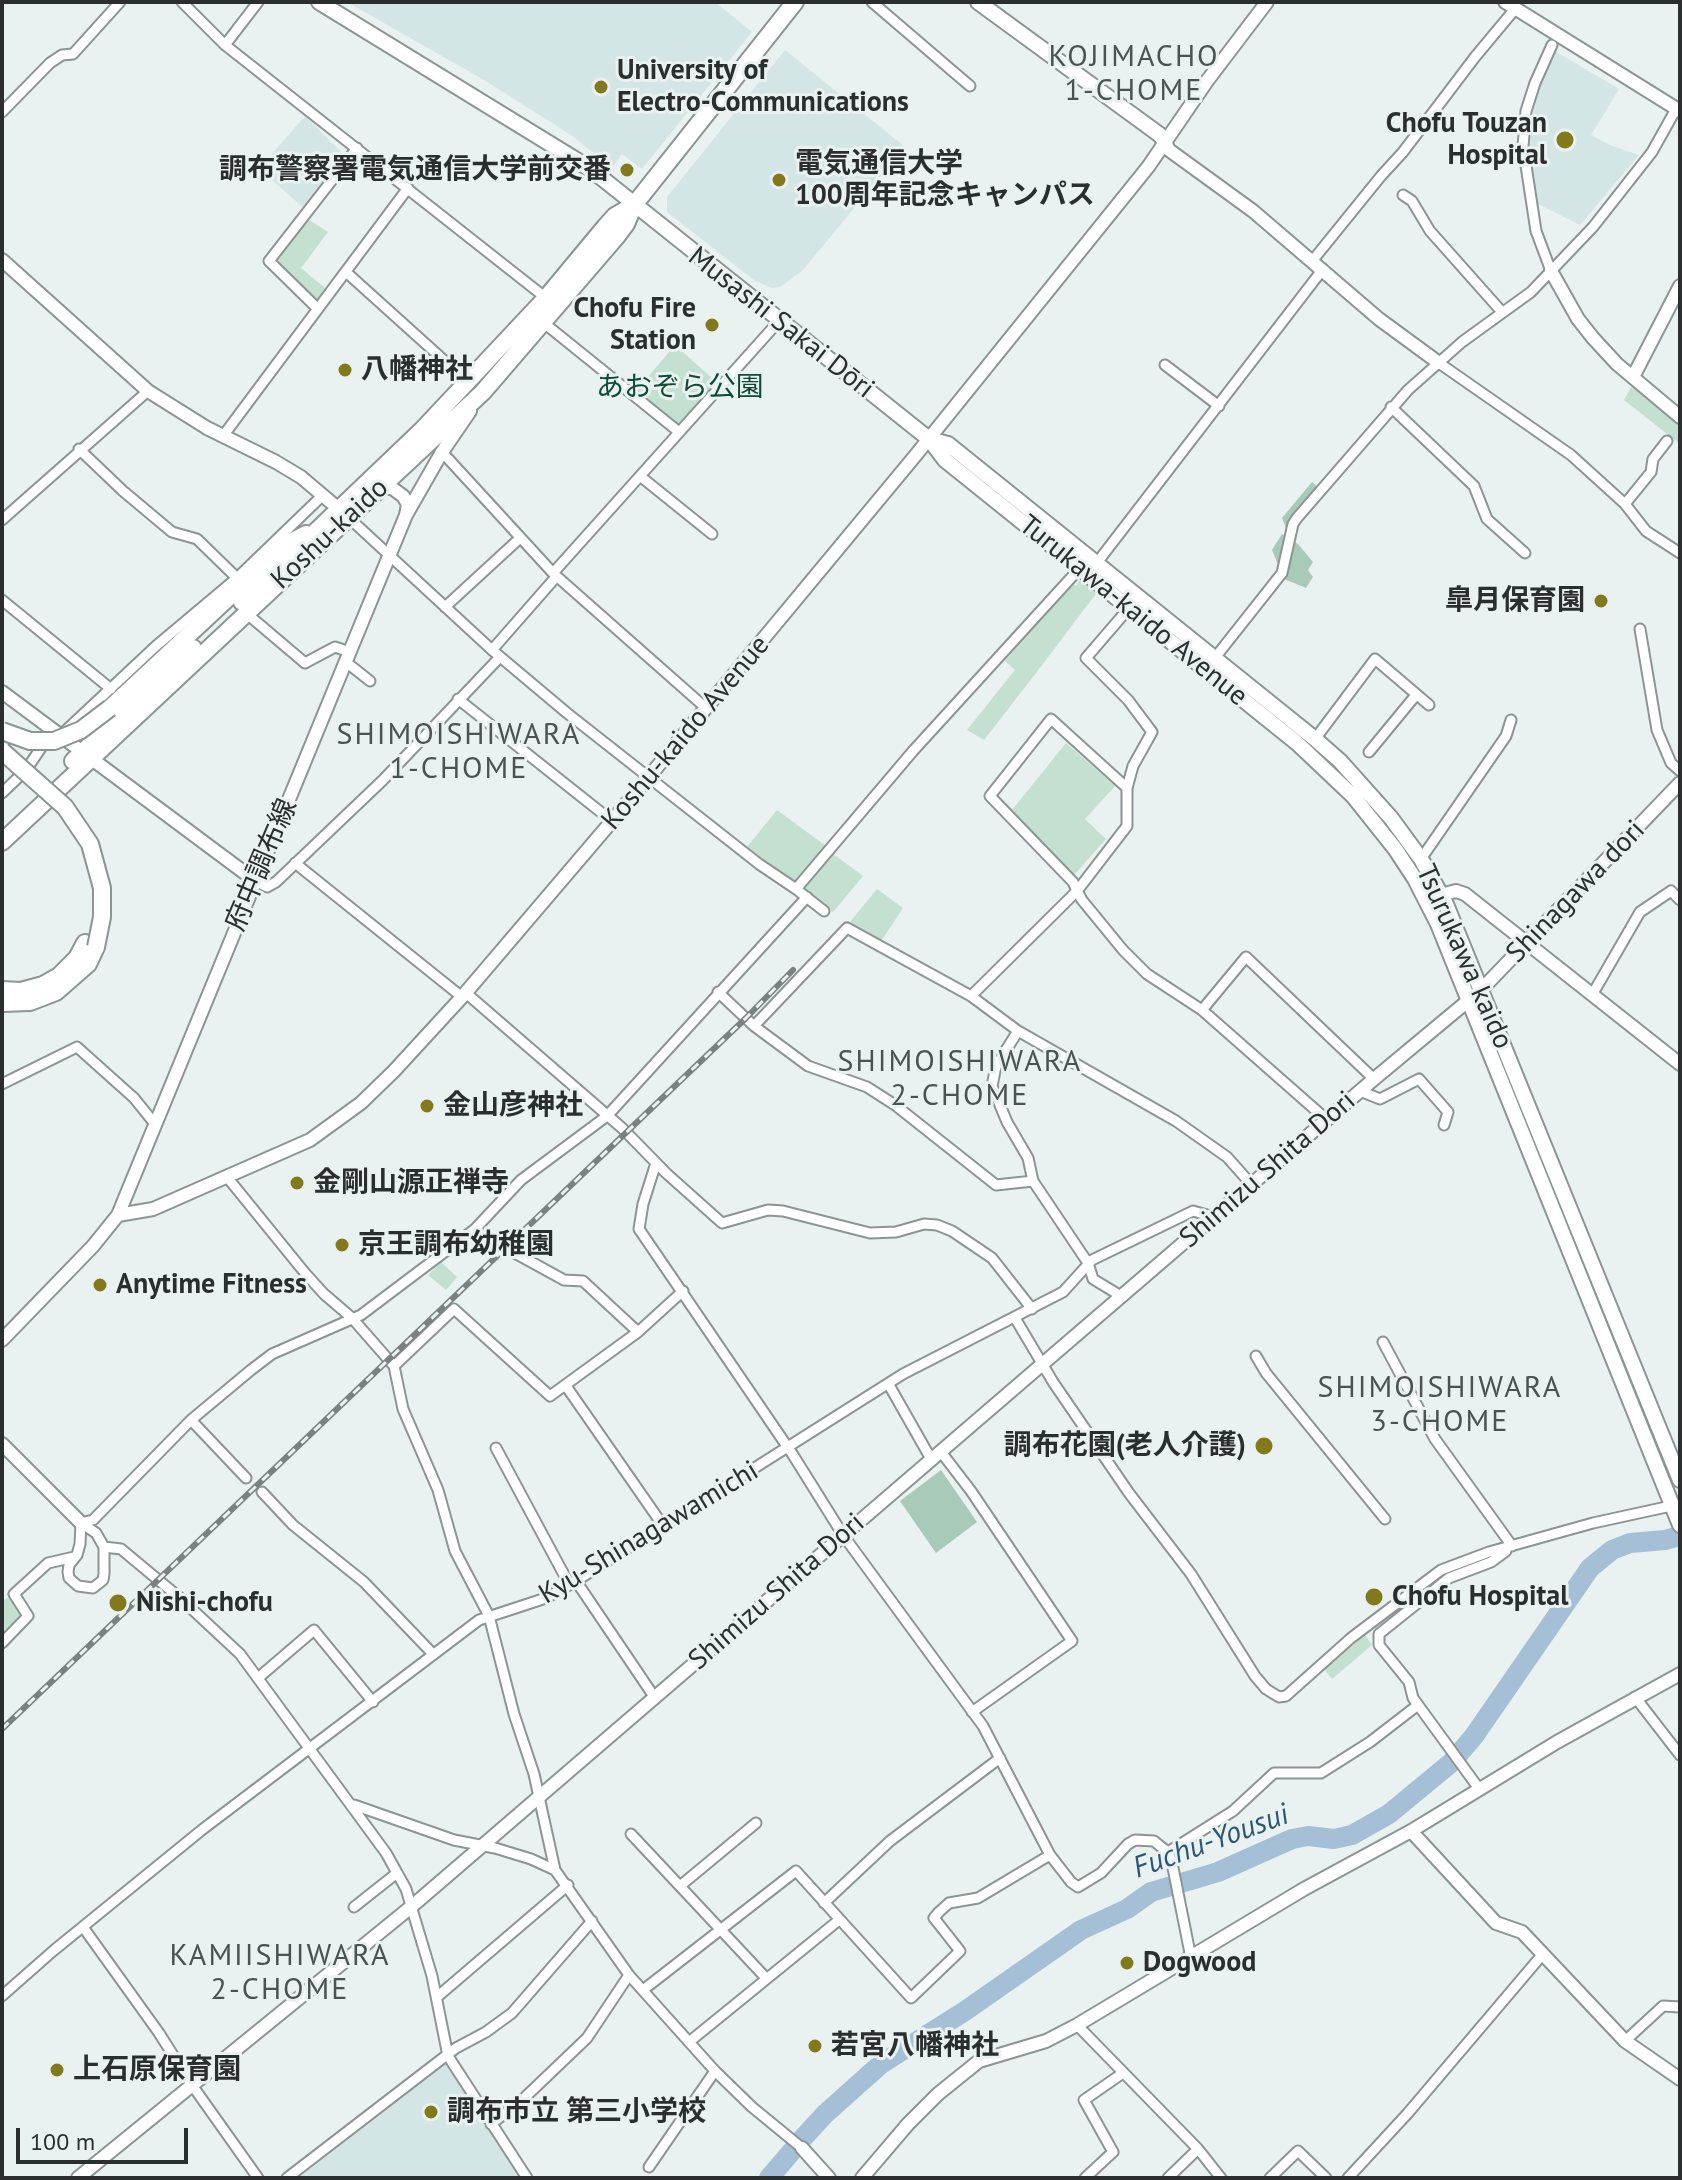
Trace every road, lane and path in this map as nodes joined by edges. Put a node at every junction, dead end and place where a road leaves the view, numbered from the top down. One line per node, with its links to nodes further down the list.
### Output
1 (120, 2): 14 (street)
2 (182, 2): 10 (street)
3 (258, 2): 10 (street)
4 (319, 2): 19 (main road, Musashi Sakai Dōri)
5 (795, 2): 19 (highway, Koshu-kaido)
6 (872, 2): 12 (street)
7 (978, 2): 15 (main road)
8 (1267, 2): 15 (street, Koshu-kaido Avenue)
9 (1510, 5): 13 (street); 21 (street)
10 (225, 45): 16 (street)
11 (1552, 45): 22 (street)
12 (970, 86)
13 (1678, 110): 22 (street)
14 (2, 112)
15 (1165, 142): 21 (street); 41 (street, Koshu-kaido Avenue)
16 (357, 148): 17 (street); 26 (street)
17 (408, 188): 23 (street); 25 (street)
18 (1403, 195): 27 (street)
19 (634, 205): 25 (highway, Koshu-kaido); 28 (main road, Musashi Sakai Dōri); 29 (highway, Koshu-kaido)
20 (2, 260): 34 (street)
21 (1318, 264): 30 (street); 36 (street)
22 (1551, 271): 27 (street); 32 (street)
23 (346, 272): 26 (street); 33 (street)
24 (1680, 286): 32 (street)
25 (546, 298): 33 (highway, Koshu-kaido)
26 (318, 309): 40 (street)
27 (1502, 312): 30 (street)
28 (779, 321): 39 (street); 41 (main road, Musashi Sakai Dōri)
29 (544, 323): 35 (highway, Koshu-kaido); 39 (street)
30 (1439, 363): 37 (street); 48 (street)
31 (1165, 365): 36 (street)
32 (1633, 377): 38 (street)
33 (468, 382): 49 (highway, Koshu-kaido)
34 (148, 391): 40 (street); 43 (street)
35 (483, 392): 44 (street, 府中調布線); 46 (highway, Koshu-kaido)
36 (1219, 406): 58 (street)
37 (1391, 407): 55 (street); 70 (street)
38 (1680, 417)
39 (679, 432): 45 (street)
40 (223, 436): 47 (street)
41 (929, 439): 58 (main road, Tsurukawa kaido); 59 (main road, Turukawa-kaido Avenue); 77 (street, Koshu-kaido Avenue)
42 (1667, 441): 48 (street)
43 (79, 449): 51 (street); 61 (street)
44 (442, 452): 50 (street, 府中調布線); 54 (street)
45 (640, 476): 53 (street); 60 (street)
46 (380, 488): 49 (highway, Koshu-kaido); 50 (street)
47 (323, 495): 49 (street); 61 (street)
48 (1625, 504): 56 (street)
49 (344, 514): 52 (highway, Koshu-kaido); 57 (street); 65 (highway, Koshu-kaido)
50 (406, 515): 57 (street, 府中調布線)
51 (2, 520)
52 (318, 531): 79 (highway, bridge); 84 (highway, Koshu-kaido)
53 (712, 534)
54 (519, 539): 60 (street); 63 (street)
55 (1525, 553)
56 (1680, 553)
57 (390, 556): 63 (street); 68 (street, 府中調布線)
58 (1096, 564): 70 (main road, Tsurukawa kaido)
59 (1080, 568): 64 (main road, Turukawa-kaido Avenue); 97 (street)
60 (555, 575): 67 (street); 77 (street)
61 (237, 578): 72 (street)
62 (2, 600): 72 (street)
63 (445, 607): 67 (street)
64 (1129, 608): 89 (street); 108 (main road, Turukawa-kaido Avenue)
65 (246, 613): 68 (street); 84 (highway, Koshu-kaido)
66 (1640, 629): 86 (street)
67 (492, 650): 69 (street)
68 (348, 657): 71 (street); 96 (street, 府中調布線)
69 (500, 657): 75 (street); 87 (street)
70 (1214, 659): 81 (main road, Tsurukawa kaido)
71 (370, 681)
72 (111, 689): 80 (street)
73 (2, 692): 80 (street)
74 (1416, 695): 76 (street); 81 (street); 83 (street)
75 (458, 699): 91 (street); 95 (street)
76 (1429, 705)
77 (707, 709): 87 (street, Koshu-kaido Avenue)
78 (1511, 720): 94 (street)
79 (2, 731)
80 (56, 732): 84 (street); 90 (street)
81 (1315, 739): 94 (main road, Tsurukawa kaido)
82 (2, 751): 104 (highway, bridge)
83 (1369, 752)
84 (87, 754): 92 (highway, Koshu-kaido); 93 (highway, Koshu-kaido); 96 (street)
85 (2, 767): 104 (highway)
86 (1680, 771)
87 (650, 776): 91 (street, Koshu-kaido Avenue); 97 (street)
88 (1679, 785): 103 (street, Shinagawa dori)
89 (1127, 788): 98 (street); 98 (street)
90 (2, 793)
91 (612, 821): 107 (street, Koshu-kaido Avenue)
92 (2, 827)
93 (2, 844)
94 (1421, 859): 99 (main road, Tsurukawa kaido)
95 (295, 863): 96 (street); 107 (street)
96 (257, 882): 121 (street, 府中調布線)
97 (796, 889): 100 (street)
98 (1077, 891): 110 (street); 112 (street)
99 (1441, 895): 103 (street); 108 (main road, Tsurukawa kaido)
100 (807, 897): 102 (street); 106 (street)
101 (1680, 900): 109 (street)
102 (824, 911)
103 (1527, 942): 108 (street, Shinagawa dori); 109 (street)
104 (90, 945): 105 (highway); 111 (highway)
105 (2, 990)
106 (718, 992): 113 (street); 119 (street)
107 (464, 995): 119 (street); 124 (street, Koshu-kaido Avenue)
108 (1476, 995): 116 (street, Shimizu Shita Dori); 150 (main road, Tsurukawa kaido); 152 (main road, Tsurukawa kaido)
109 (1592, 995): 115 (street)
110 (971, 996): 113 (street); 114 (street)
111 (2, 1003)
112 (1202, 1010): 116 (street); 120 (street)
113 (754, 1026): 125 (street)
114 (1018, 1031): 125 (street); 126 (street)
115 (1680, 1064)
116 (1374, 1079): 118 (street, Shimizu Shita Dori)
117 (2, 1084): 121 (street)
118 (1360, 1091): 120 (street, Shimizu Shita Dori); 122 (street)
119 (607, 1116): 123 (street); 134 (street)
120 (1327, 1120): 126 (street, Shimizu Shita Dori)
121 (155, 1124): 127 (street, 府中調布線)
122 (1444, 1125)
123 (656, 1163): 131 (street); 133 (street)
124 (227, 1177): 127 (street, Koshu-kaido Avenue); 134 (street)
125 (1033, 1181): 130 (street)
126 (1251, 1184): 128 (street, Shimizu Shita Dori)
127 (118, 1215): 137 (street)
128 (1214, 1217): 130 (street, Kyu-Shinagawamichi); 132 (street, Shimizu Shita Dori)
129 (513, 1252): 136 (street)
130 (1088, 1263): 132 (street); 133 (street, Kyu-Shinagawamichi)
131 (683, 1291): 136 (street); 147 (street)
132 (1121, 1296): 140 (street, Shimizu Shita Dori)
133 (1032, 1309): 135 (street, Kyu-Shinagawamichi)
134 (352, 1318): 141 (street); 144 (street)
135 (1015, 1318): 140 (street); 142 (street, Kyu-Shinagawamichi)
136 (638, 1332): 143 (street)
137 (2, 1340)
138 (1383, 1342): 159 (street)
139 (1256, 1356): 153 (street)
140 (1042, 1365): 148 (street, Shimizu Shita Dori); 159 (street)
141 (394, 1366): 143 (street); 162 (street)
142 (889, 1385): 147 (street, Kyu-Shinagawamichi); 148 (street)
143 (566, 1386): 155 (street)
144 (191, 1420): 149 (street); 154 (street)
145 (2, 1444): 154 (street)
146 (496, 1448): 161 (street)
147 (789, 1449): 155 (street, Kyu-Shinagawamichi); 156 (street)
148 (936, 1456): 156 (street, Shimizu Shita Dori); 171 (street)
149 (246, 1478)
150 (1680, 1480)
151 (262, 1492): 164 (street)
152 (1677, 1513): 159 (street)
153 (1385, 1519)
154 (81, 1523): 157 (street); 158 (street)
155 (664, 1527): 161 (street, Kyu-Shinagawamichi)
156 (843, 1535): 168 (street, Shimizu Shita Dori); 171 (street)
157 (102, 1542): 158 (street); 160 (street); 166 (street)
158 (80, 1544): 160 (street)
159 (1512, 1546): 170 (street)
160 (74, 1557): 163 (street)
161 (573, 1582): 162 (street, Kyu-Shinagawamichi); 168 (street)
162 (489, 1616): 164 (street, Kyu-Shinagawamichi); 176 (street)
163 (2, 1643)
164 (432, 1653): 169 (street, Kyu-Shinagawamichi)
165 (1680, 1674): 167 (street)
166 (258, 1678): 169 (street); 172 (street)
167 (1635, 1697): 173 (street); 175 (street)
168 (655, 1698): 176 (street, Shimizu Shita Dori)
169 (373, 1702): 172 (street, Kyu-Shinagawamichi)
170 (1418, 1705): 175 (street); 182 (street)
171 (972, 1712): 174 (street)
172 (309, 1750): 177 (street); 193 (street, Kyu-Shinagawamichi)
173 (1680, 1755)
174 (1000, 1758): 183 (street); 188 (street)
175 (1480, 1790): 179 (street)
176 (539, 1797): 181 (street, Shimizu Shita Dori); 184 (street)
177 (351, 1804): 181 (street); 185 (street)
178 (756, 1823): 187 (street)
179 (1411, 1831): 195 (street); 196 (street)
180 (631, 1834): 187 (street)
181 (481, 1847): 184 (street); 190 (street, Shimizu Shita Dori)
182 (1168, 1852): 183 (street); 196 (street)
183 (1050, 1855): 191 (street)
184 (555, 1870): 186 (street)
185 (397, 1873): 189 (street); 190 (street)
186 (568, 1885): 192 (street); 201 (street)
187 (680, 1886): 194 (street)
188 (824, 1903): 191 (street); 194 (street)
189 (354, 1907)
190 (411, 1907): 201 (street); 210 (street, Shimizu Shita Dori)
191 (839, 1920): 198 (street)
192 (592, 1921): 197 (street); 206 (street)
193 (83, 1927): 200 (street, Kyu-Shinagawamichi); 210 (street)
194 (720, 1929): 198 (street); 199 (street)
195 (1542, 1955): 204 (street); 226 (street)
196 (1191, 1958): 203 (street)
197 (629, 1975): 199 (street); 211 (street)
198 (766, 1978): 205 (street)
199 (643, 1990): 205 (street)
200 (2, 1996)
201 (437, 1997): 206 (street)
202 (1680, 2007): 204 (street)
203 (1077, 2025): 208 (street); 220 (street)
204 (1625, 2041): 209 (street)
205 (689, 2042): 207 (street)
206 (448, 2056): 211 (street); 217 (street)
207 (715, 2071): 212 (street); 214 (street)
208 (1123, 2073): 213 (street); 221 (street)
209 (1680, 2079)
210 (192, 2085): 215 (street, Shimizu Shita Dori); 216 (street)
211 (491, 2124): 218 (street)
212 (802, 2148): 219 (street)
213 (1198, 2149): 222 (street); 223 (street)
214 (649, 2167)
215 (78, 2178)
216 (258, 2178)
217 (287, 2178)
218 (527, 2178)
219 (829, 2178)
220 (862, 2178)
221 (1085, 2178)
222 (1168, 2178)
223 (1221, 2178)
224 (1270, 2178): 225 (street)
225 (1326, 2178)
226 (1348, 2178)

